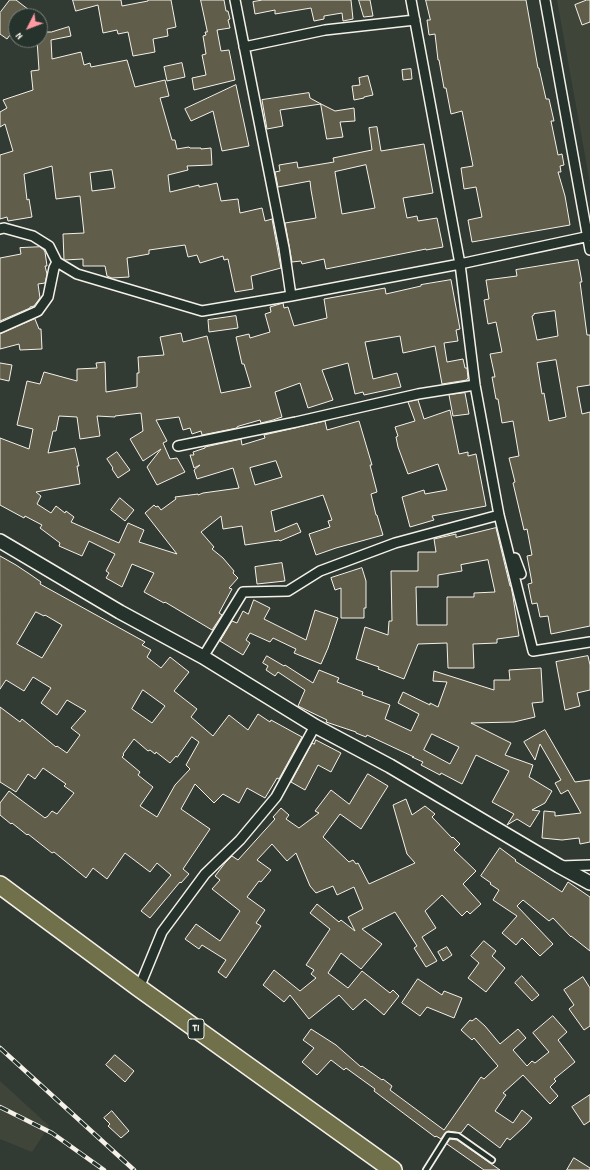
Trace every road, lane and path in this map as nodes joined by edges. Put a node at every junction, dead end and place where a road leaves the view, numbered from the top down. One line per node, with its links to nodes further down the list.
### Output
1 (235, 0): 5 (street)
2 (412, 0): 4 (street)
3 (546, 0): 7 (street)
4 (416, 20): 5 (street); 10 (street)
5 (244, 47): 12 (street)
6 (0, 229): 9 (street)
7 (589, 236): 8 (street); 10 (street)
8 (590, 250)
9 (57, 262): 12 (street); 13 (street)
10 (460, 264): 12 (street); 14 (street)
11 (458, 284): 14 (street)
12 (291, 296)
13 (0, 328)
14 (475, 385): 15 (street); 16 (street)
15 (178, 446)
16 (499, 516): 18 (street); 19 (street); 20 (street)
17 (0, 541): 20 (street)
18 (521, 574)
19 (590, 642)
20 (203, 657): 21 (street)
21 (315, 726): 23 (street); 26 (street)
22 (590, 865): 23 (street)
23 (559, 866): 24 (street)
24 (590, 883)
25 (0, 885): 26 (highway, T1)
26 (139, 988): 28 (highway, T1)
27 (492, 1160): 29 (lane)
28 (386, 1167)
29 (426, 1170)

